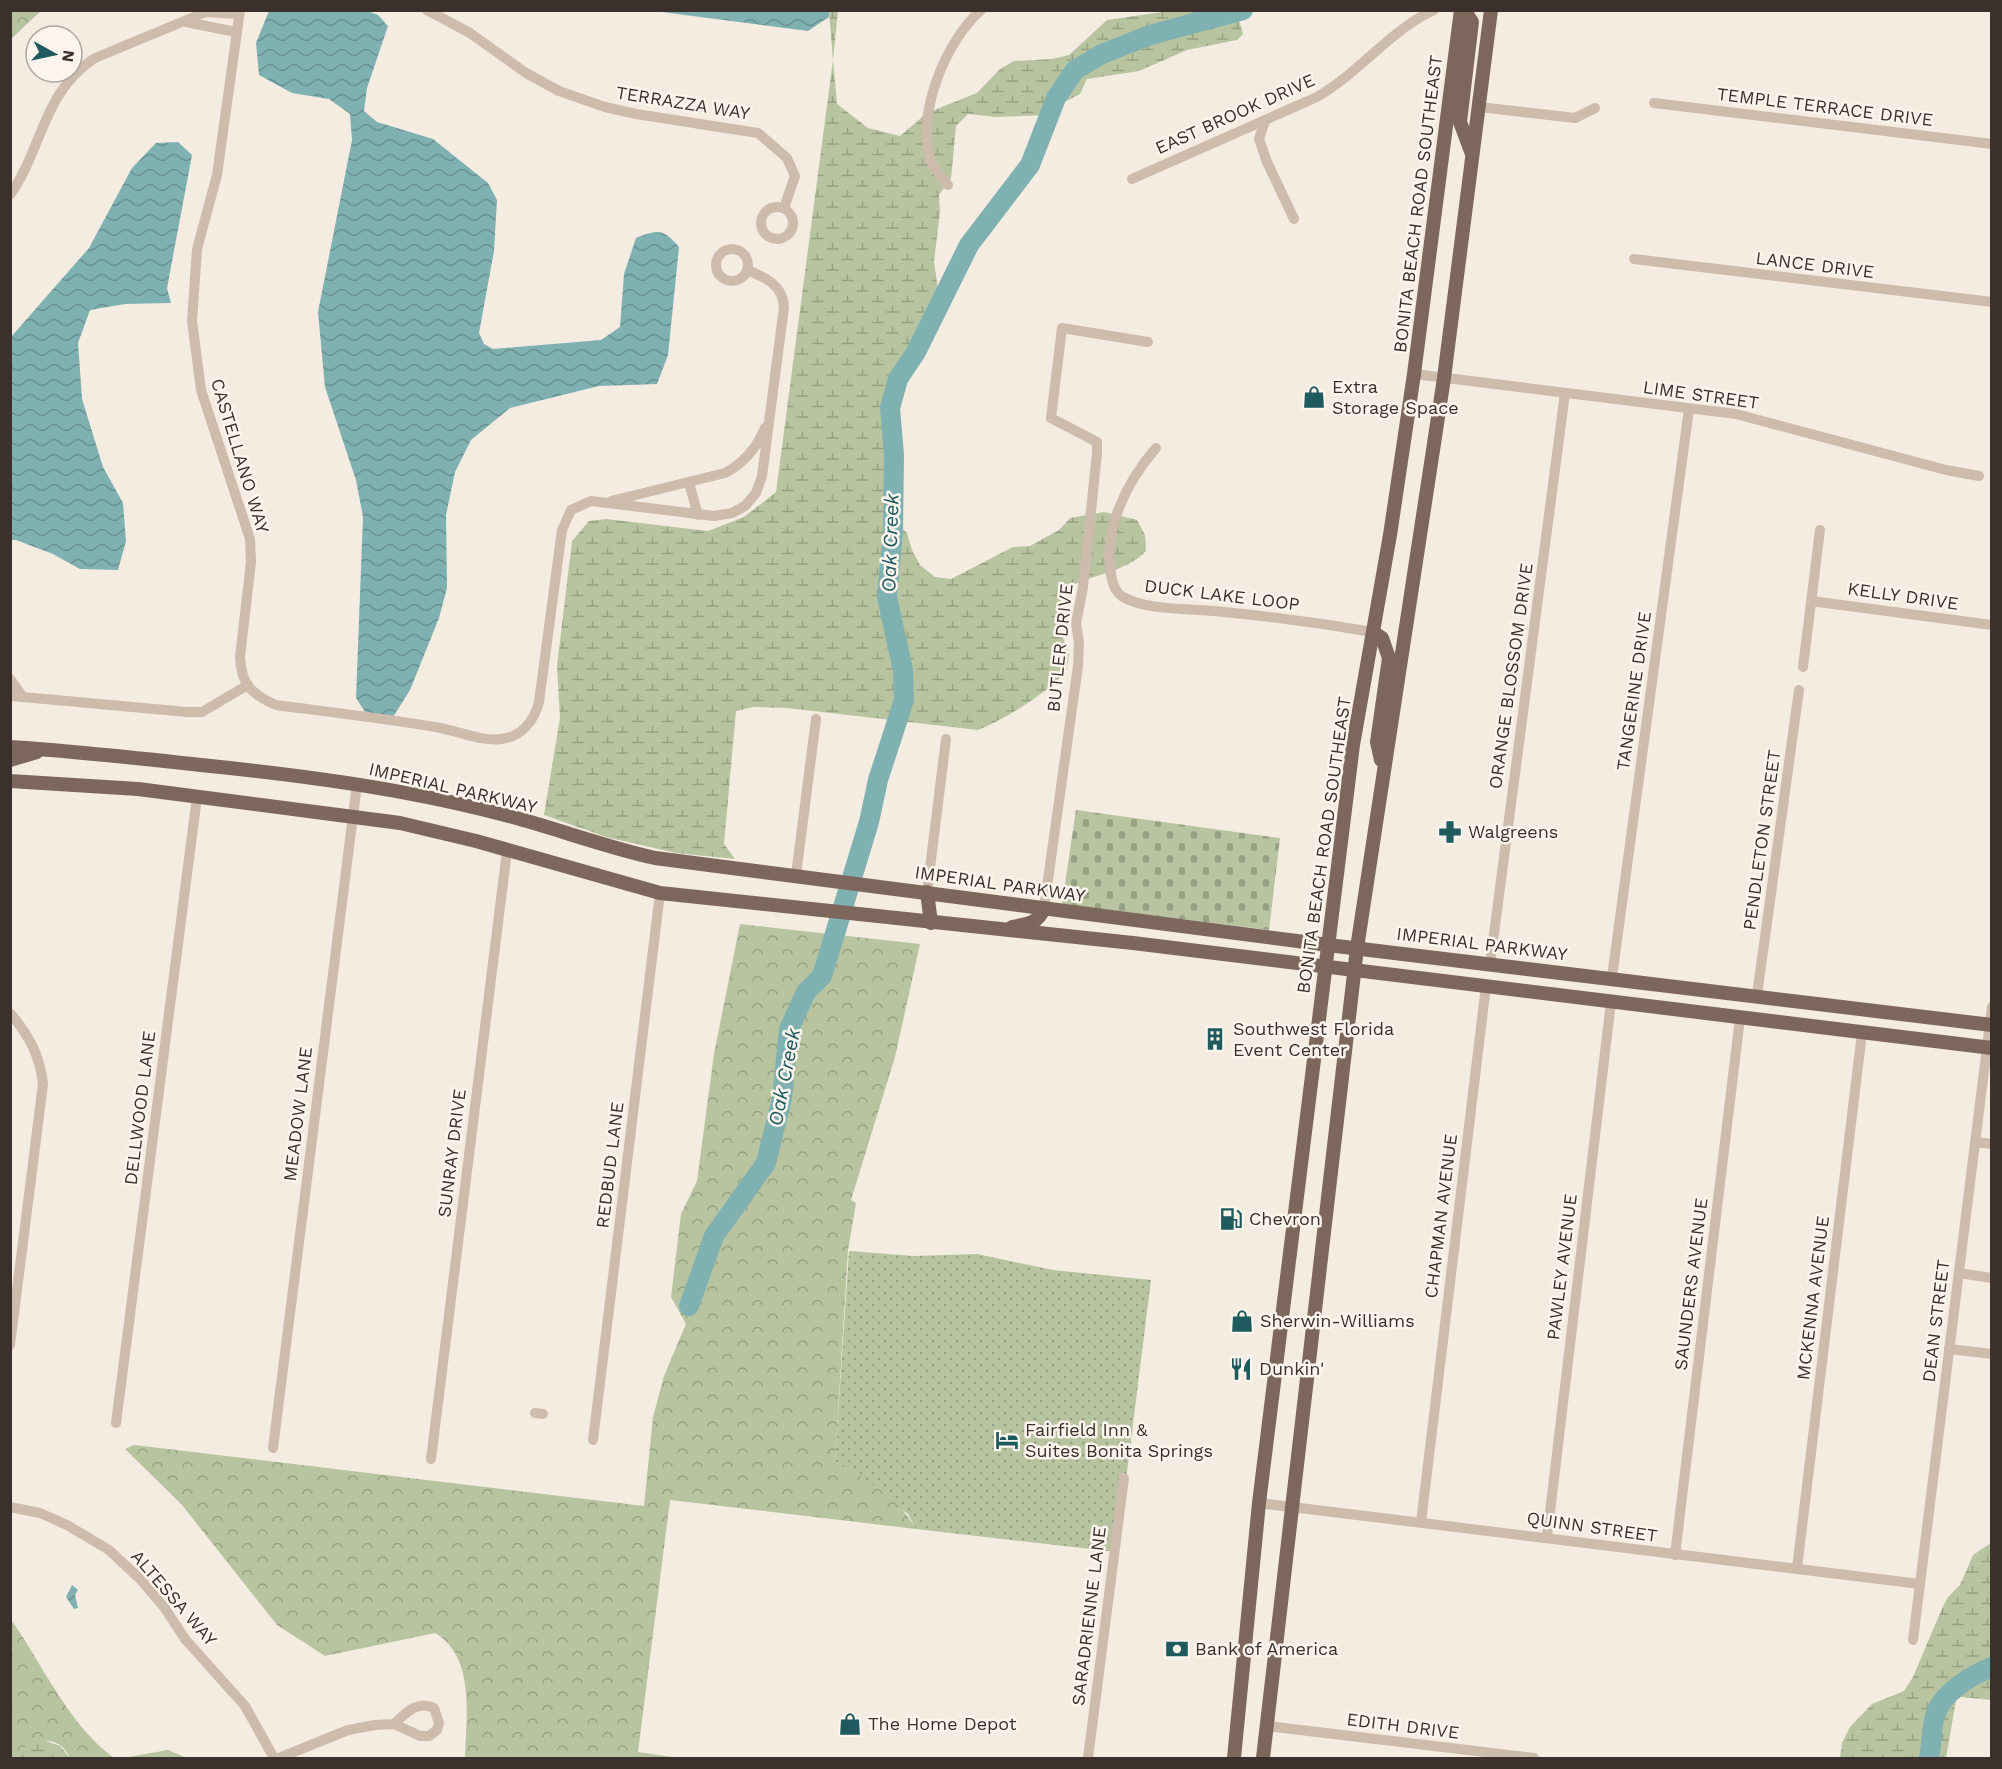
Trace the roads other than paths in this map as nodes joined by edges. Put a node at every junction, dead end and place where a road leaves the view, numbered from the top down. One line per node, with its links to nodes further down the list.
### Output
1 (427, 10): 18 (street, TERRAZZA WAY)
2 (981, 10): 16 (street)
3 (1434, 10): 12 (street, EAST BROOK DRIVE)
4 (1462, 10): 14 (main road); 24 (main road, BONITA BEACH ROAD SOUTHEAST)
5 (1491, 10): 10 (main road)
6 (240, 12): 7 (street); 8 (street, CASTELLANO WAY)
7 (186, 22): 8 (street); 17 (street)
8 (236, 32): 40 (street, CASTELLANO WAY)
9 (1654, 103): 13 (street, TEMPLE TERRACE DRIVE)
10 (1479, 107): 11 (street); 14 (main road)
11 (1595, 108)
12 (1265, 121): 15 (street, EAST BROOK DRIVE); 19 (street)
13 (1992, 144)
14 (1472, 156): 25 (main road)
15 (1132, 179)
16 (948, 185)
17 (10, 195)
18 (784, 208)
19 (1294, 219)
20 (1634, 259): 22 (street, LANCE DRIVE)
21 (747, 270): 28 (street)
22 (1992, 303)
23 (1148, 342): 58 (street, BUTLER DRIVE)
24 (1414, 374): 25 (street, LIME STREET); 37 (main road, BONITA BEACH ROAD SOUTHEAST)
25 (1444, 378): 26 (street, LIME STREET); 49 (main road)
26 (1565, 393): 27 (street, LIME STREET); 63 (street, ORANGE BLOSSOM DRIVE)
27 (1689, 409): 30 (street, LIME STREET); 66 (street, TANGERINE DRIVE)
28 (769, 416): 31 (street); 33 (street)
29 (1156, 448): 37 (street, DUCK LAKE LOOP)
30 (1978, 476)
31 (689, 483): 32 (street); 33 (street)
32 (605, 502): 33 (street); 40 (street)
33 (698, 515)
34 (1820, 530): 35 (street)
35 (1810, 601): 36 (street, KELLY DRIVE); 38 (street)
36 (1992, 625)
37 (1373, 632): 49 (main road); 61 (main road, BONITA BEACH ROAD SOUTHEAST)
38 (1803, 667)
39 (10, 679): 43 (street)
40 (246, 686): 43 (street)
41 (1799, 690): 68 (street, PENDLETON STREET)
42 (10, 696): 43 (street)
43 (23, 697)
44 (816, 719): 55 (street)
45 (946, 739): 56 (street)
46 (10, 747): 47 (main road, IMPERIAL PARKWAY)
47 (45, 749): 48 (main road); 51 (main road, IMPERIAL PARKWAY)
48 (10, 760)
49 (1383, 769): 62 (main road)
50 (10, 781): 52 (main road)
51 (357, 784): 53 (street, MEADOW LANE); 55 (main road, IMPERIAL PARKWAY)
52 (197, 797): 53 (main road); 83 (street, DELLWOOD LANE)
53 (353, 815): 54 (main road); 85 (street, MEADOW LANE)
54 (507, 851): 57 (main road); 86 (street, SUNRAY DRIVE)
55 (796, 875): 56 (main road, IMPERIAL PARKWAY)
56 (927, 892): 58 (main road, IMPERIAL PARKWAY); 59 (main road)
57 (660, 893): 59 (main road); 84 (street, REDBUD LANE)
58 (1044, 908): 60 (main road); 61 (main road, IMPERIAL PARKWAY)
59 (931, 923): 60 (main road)
60 (998, 930): 64 (main road)
61 (1328, 945): 62 (main road, IMPERIAL PARKWAY); 64 (main road, BONITA BEACH ROAD SOUTHEAST)
62 (1357, 948): 63 (main road, IMPERIAL PARKWAY); 65 (main road)
63 (1490, 964): 66 (main road, IMPERIAL PARKWAY)
64 (1325, 967): 65 (main road); 88 (main road, BONITA BEACH ROAD SOUTHEAST)
65 (1354, 970): 67 (main road); 89 (main road)
66 (1612, 977): 68 (main road, IMPERIAL PARKWAY)
67 (1486, 986): 69 (main road); 91 (street, CHAPMAN AVENUE)
68 (1757, 995): 73 (main road, IMPERIAL PARKWAY)
69 (1611, 1002): 72 (main road); 92 (street, PAWLEY AVENUE)
70 (1992, 1007): 73 (street, DEAN STREET)
71 (10, 1013): 80 (street)
72 (1740, 1018): 74 (main road); 93 (street, SAUNDERS AVENUE)
73 (1990, 1024): 75 (street, DEAN STREET)
74 (1862, 1032): 75 (main road); 94 (street, MCKENNA AVENUE)
75 (1989, 1048): 76 (street, DEAN STREET)
76 (1975, 1142): 77 (street); 78 (street, DEAN STREET)
77 (1992, 1144)
78 (1959, 1273): 79 (street); 81 (street, DEAN STREET)
79 (1992, 1278)
80 (10, 1345)
81 (1949, 1349): 82 (street); 95 (street, DEAN STREET)
82 (1992, 1354)
83 (116, 1423)
84 (593, 1440)
85 (273, 1448)
86 (431, 1459)
87 (1124, 1478): 101 (street, SARADRIENNE LANE)
88 (1259, 1503): 89 (street, QUINN STREET); 102 (main road, BONITA BEACH ROAD SOUTHEAST)
89 (1293, 1506): 91 (street, QUINN STREET); 98 (main road)
90 (10, 1507): 99 (street, ALTESSA WAY)
91 (1421, 1522): 92 (street, QUINN STREET)
92 (1547, 1537): 93 (street, QUINN STREET)
93 (1675, 1555): 94 (street, QUINN STREET)
94 (1797, 1568): 95 (street, QUINN STREET)
95 (1920, 1584): 96 (street, DEAN STREET)
96 (1913, 1640)
97 (394, 1724): 100 (street)
98 (1267, 1726): 103 (main road); 104 (street, EDITH DRIVE)
99 (274, 1758)
100 (279, 1758)
101 (1088, 1758)
102 (1234, 1758)
103 (1263, 1758)
104 (1534, 1758)

